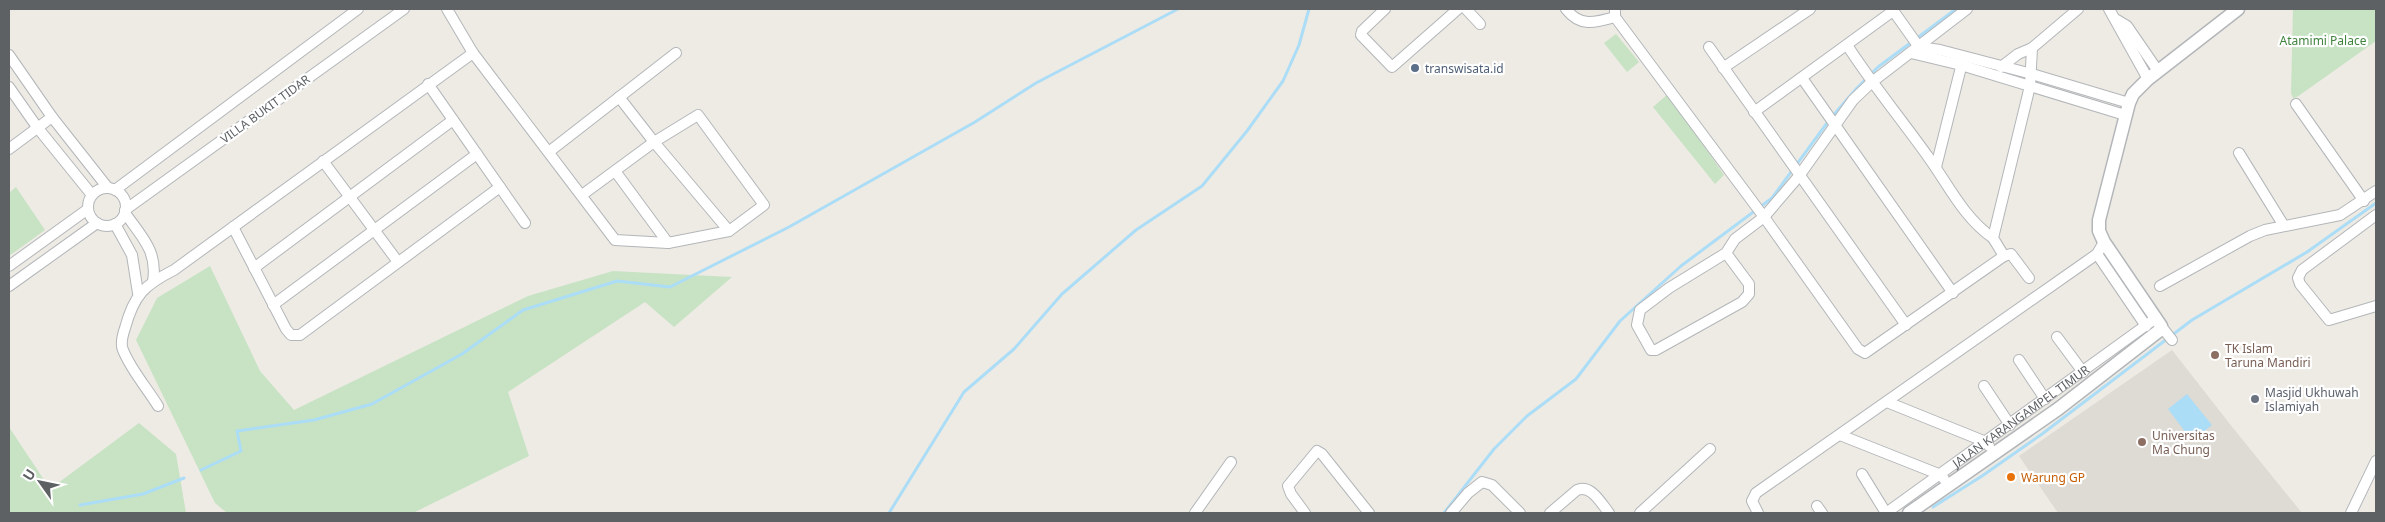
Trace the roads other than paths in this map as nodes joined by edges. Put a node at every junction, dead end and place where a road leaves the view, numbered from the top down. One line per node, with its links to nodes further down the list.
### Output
1 (358, 9): 53 (street, VILLA BUKIT TIDAR)
2 (404, 9): 60 (street, VILLA BUKIT TIDAR)
3 (447, 9): 21 (street)
4 (1385, 9): 5 (street)
5 (1458, 9)
6 (1466, 9): 16 (street)
7 (1566, 9): 14 (street)
8 (1810, 9): 26 (street)
9 (1967, 9): 18 (street)
10 (2078, 9): 20 (street)
11 (2110, 9): 15 (street)
12 (2238, 9): 27 (street)
13 (1892, 10): 17 (street); 18 (street)
14 (1615, 13): 61 (street)
15 (2117, 20): 27 (street); 30 (street)
16 (1480, 24)
17 (1847, 45): 29 (street); 31 (street)
18 (1915, 46): 24 (street); 31 (street)
19 (1709, 47): 26 (street)
20 (2032, 48): 25 (street); 28 (street)
21 (474, 53): 32 (street); 45 (street)
22 (676, 53): 35 (street)
23 (9, 55): 39 (street)
24 (1963, 61): 25 (street); 33 (street); 49 (street)
25 (2001, 67): 28 (street)
26 (1724, 68): 38 (street)
27 (2158, 71): 30 (street)
28 (2032, 74): 33 (street); 36 (street)
29 (1802, 78): 38 (street); 40 (street)
30 (2148, 79): 36 (street)
31 (1871, 82): 40 (street); 49 (street)
32 (428, 84): 41 (street); 48 (street)
33 (2030, 86): 36 (street); 70 (street)
34 (9, 87): 42 (street)
35 (619, 97): 43 (street); 45 (street)
36 (2129, 104): 71 (street)
37 (2296, 104): 58 (street)
38 (1754, 112): 50 (street)
39 (52, 116): 42 (street); 53 (street)
40 (1832, 119): 50 (street); 85 (street)
41 (453, 120): 47 (street); 56 (street)
42 (37, 127): 44 (street); 55 (street)
43 (654, 142): 51 (street); 69 (street); 69 (street)
44 (9, 149)
45 (550, 151): 57 (street)
46 (2239, 153): 66 (street)
47 (477, 154): 52 (street); 68 (street)
48 (323, 161): 56 (street); 67 (street)
49 (1936, 167): 70 (street)
50 (1796, 170): 61 (street); 88 (street)
51 (615, 171): 57 (street); 72 (street)
52 (500, 187): 64 (street); 76 (street)
53 (112, 189): 55 (street); 60 (street)
54 (2376, 191): 58 (street)
55 (92, 195): 59 (street)
56 (349, 196): 68 (street); 78 (street)
57 (582, 196): 72 (street)
58 (2364, 200): 66 (street)
59 (88, 209): 63 (street); 77 (street)
60 (125, 211): 65 (street); 80 (street)
61 (1762, 215): 73 (street); 88 (street)
62 (2376, 215): 87 (street)
63 (97, 223): 65 (street); 82 (street)
64 (525, 223)
65 (115, 224): 81 (street)
66 (2284, 226): 83 (street)
67 (233, 227): 78 (street); 80 (street)
68 (375, 231): 76 (street); 86 (street)
69 (729, 231): 72 (street)
70 (1994, 238): 75 (street)
71 (2104, 242): 74 (street); 89 (street)
72 (668, 243)
73 (1726, 253): 73 (street)
74 (2097, 254): 89 (street); 95 (street)
75 (2004, 256): 79 (street); 85 (street)
76 (398, 262): 86 (street)
77 (9, 266)
78 (254, 268): 86 (street)
79 (2029, 278)
80 (153, 280): 81 (street); 84 (street)
81 (136, 281): 84 (street)
82 (9, 286)
83 (2160, 286)
84 (138, 293): 96 (street)
85 (1953, 293): 88 (street)
86 (273, 304)
87 (2376, 306)
88 (1906, 325)
89 (2160, 328): 92 (street, JALAN KARANGAMPEL TIMUR); 101 (street, JALAN KARANGAMPEL TIMUR)
90 (2057, 336): 92 (street)
91 (2019, 360): 94 (street)
92 (2083, 372): 94 (street, JALAN KARANGAMPEL TIMUR)
93 (1984, 386): 97 (street)
94 (2045, 399): 97 (street, JALAN KARANGAMPEL TIMUR)
95 (1887, 402): 98 (street); 99 (street)
96 (158, 406)
97 (2010, 425): 99 (street, JALAN KARANGAMPEL TIMUR)
98 (1840, 435): 105 (street); 115 (street)
99 (1986, 442): 101 (street); 105 (street, JALAN KARANGAMPEL TIMUR)
100 (1710, 449): 114 (street)
101 (1995, 454): 106 (street, JALAN KARANGAMPEL TIMUR)
102 (2376, 461): 118 (street)
103 (1231, 462): 107 (street)
104 (1862, 474): 116 (street)
105 (1942, 475): 106 (street); 116 (street, JALAN KARANGAMPEL TIMUR)
106 (1949, 486): 117 (street, JALAN KARANGAMPEL TIMUR)
107 (1195, 513)
108 (1305, 513): 109 (street)
109 (1369, 513)
110 (1451, 513): 111 (street)
111 (1520, 513)
112 (1550, 513): 113 (street)
113 (1609, 513)
114 (1640, 513)
115 (1758, 513)
116 (1886, 513)
117 (1910, 513)
118 (2351, 513)

